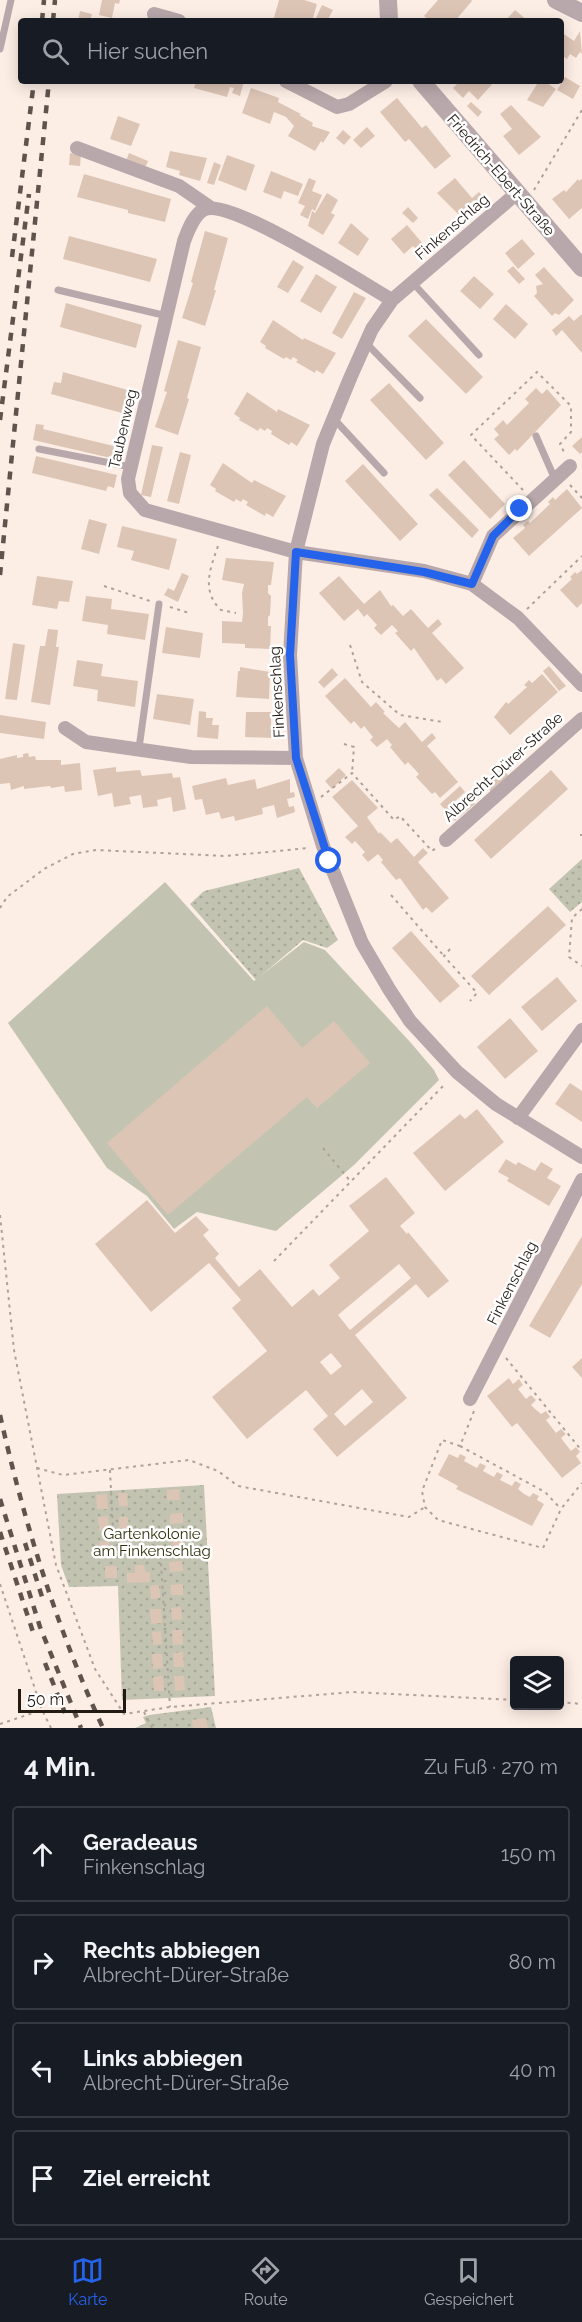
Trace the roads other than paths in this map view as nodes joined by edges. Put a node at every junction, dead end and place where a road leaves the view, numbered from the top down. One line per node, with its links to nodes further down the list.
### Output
1 (11, 0): 8 (lane)
2 (388, 0): 7 (street)
3 (556, 0): 4 (street)
4 (582, 13)
5 (154, 14): 6 (street)
6 (168, 18)
7 (389, 18)
8 (0, 50)
9 (292, 84): 10 (street)
10 (381, 84)
11 (424, 84): 13 (street, Friedrich-Ebert-Straße)
12 (77, 148): 14 (street)
13 (517, 193): 15 (street, Friedrich-Ebert-Straße); 16 (street, Finkenschlag)
14 (211, 208): 18 (street); 19 (street, Taubenweg)
15 (582, 268)
16 (412, 282): 18 (street, Finkenschlag); 21 (lane)
17 (58, 290): 19 (lane)
18 (392, 300): 20 (street, Finkenschlag)
19 (166, 316): 27 (street, Taubenweg)
20 (366, 343): 22 (lane); 23 (street, Finkenschlag)
21 (479, 355)
22 (420, 398)
23 (334, 418): 28 (lane); 30 (street, Finkenschlag)
24 (536, 436): 29 (lane)
25 (39, 449): 27 (lane)
26 (570, 465): 29 (street)
27 (131, 467): 30 (street, Taubenweg)
28 (384, 473)
29 (554, 477): 31 (street)
30 (296, 552): 31 (street); 37 (street, Finkenschlag)
31 (472, 584): 33 (street)
32 (159, 604): 36 (lane)
33 (582, 685)
34 (582, 720): 38 (street, Albrecht-Dürer-Straße)
35 (65, 728): 36 (street)
36 (139, 748): 37 (street)
37 (296, 758): 40 (street, Finkenschlag)
38 (446, 840)
39 (582, 1030): 40 (street)
40 (518, 1118): 41 (street, Finkenschlag)
41 (582, 1157)
42 (582, 1180): 43 (street, Finkenschlag)
43 (470, 1399)

